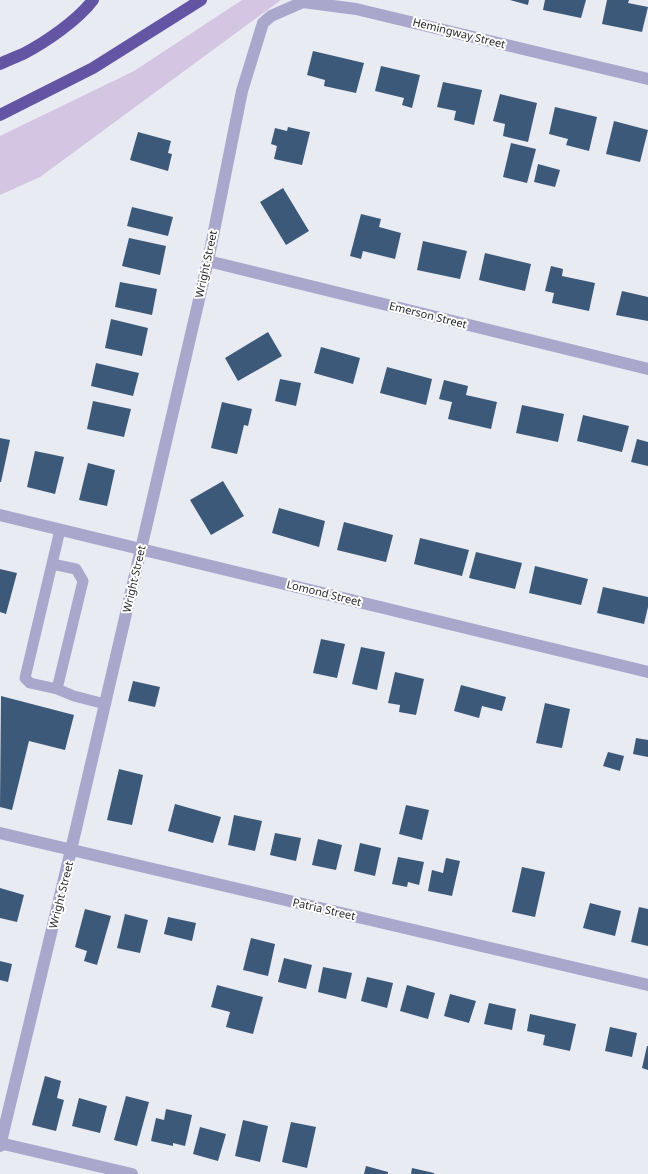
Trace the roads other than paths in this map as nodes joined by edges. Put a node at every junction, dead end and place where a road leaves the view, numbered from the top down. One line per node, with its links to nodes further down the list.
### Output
1 (93, 0): 4 (highway)
2 (200, 0): 6 (highway)
3 (271, 16): 5 (street, Hemingway Street); 7 (street, Wright Street)
4 (0, 64)
5 (648, 79)
6 (0, 115)
7 (208, 261): 8 (street, Emerson Street); 11 (street, Wright Street)
8 (648, 369)
9 (0, 515): 10 (street, Lomond Street)
10 (60, 530): 11 (street, Lomond Street); 12 (lane)
11 (140, 549): 13 (street, Lomond Street); 15 (street, Wright Street)
12 (52, 564): 14 (lane); 14 (lane)
13 (648, 672)
14 (57, 689): 15 (lane)
15 (105, 704): 17 (street, Wright Street)
16 (0, 832): 17 (street, Patria Street)
17 (72, 850): 18 (street, Patria Street); 19 (street, Wright Street)
18 (648, 984)
19 (0, 1144): 20 (street)
20 (132, 1174)

